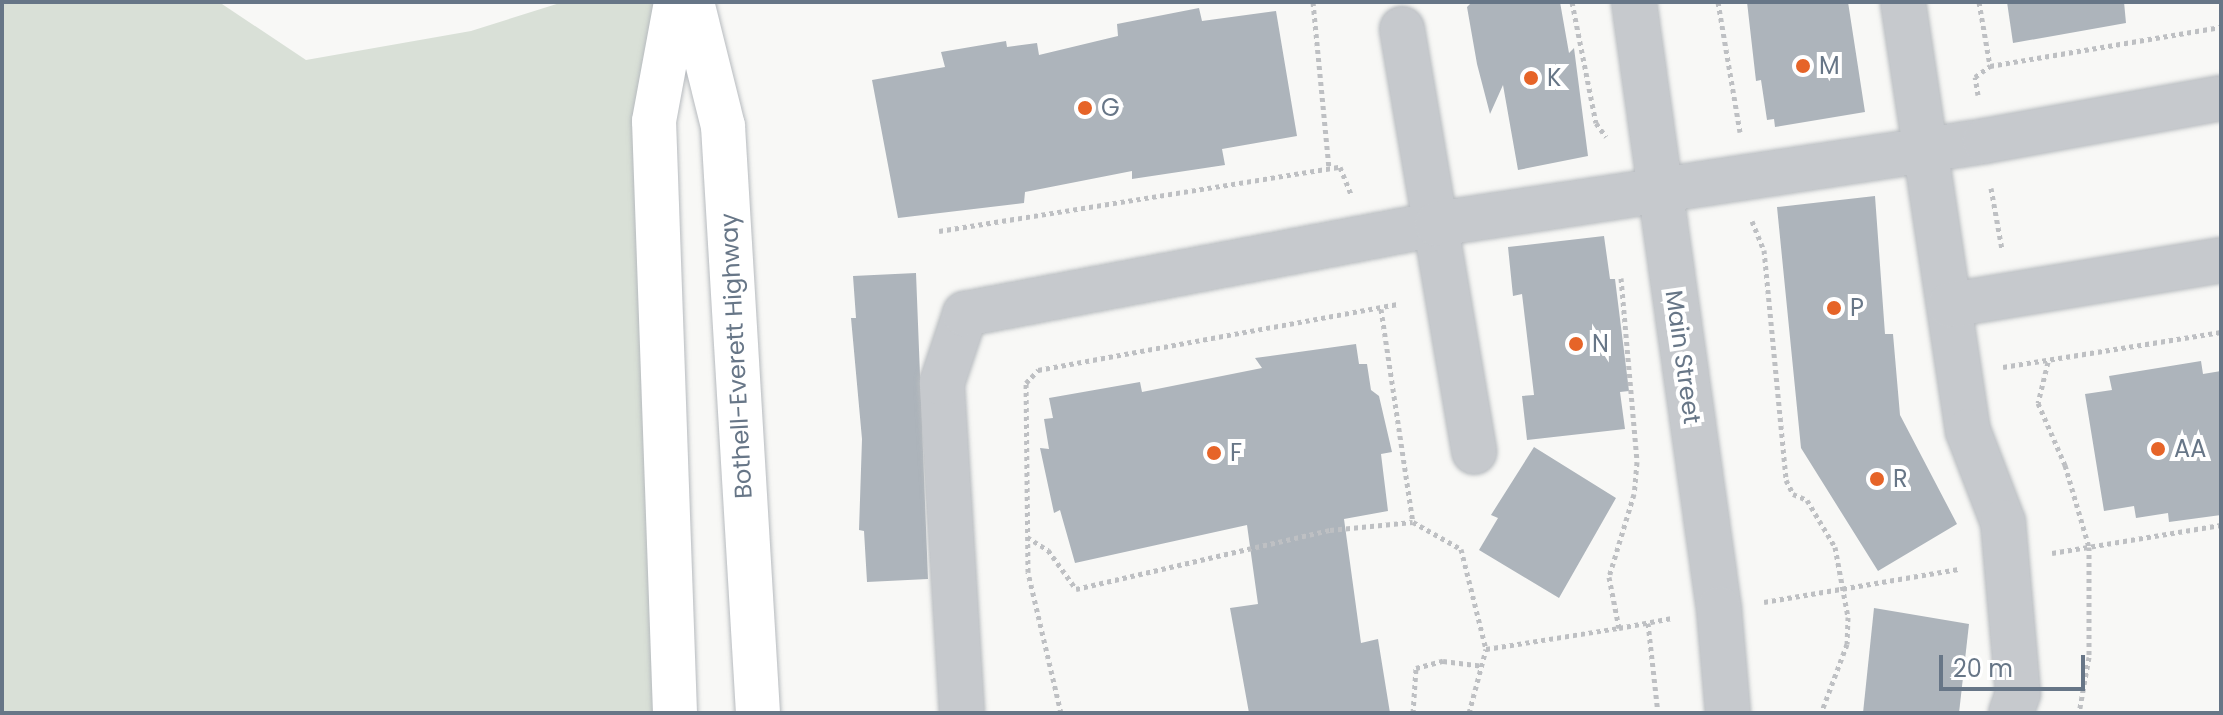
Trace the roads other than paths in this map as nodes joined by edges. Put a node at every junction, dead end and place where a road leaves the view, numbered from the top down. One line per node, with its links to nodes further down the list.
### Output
1 (676, 2): 13 (main road)
2 (692, 2): 14 (main road, Bothell-Everett Highway)
3 (1634, 2): 8 (street, Main Street)
4 (1903, 2): 7 (street)
5 (1402, 29): 9 (street)
6 (2221, 98): 7 (street)
7 (1929, 148): 8 (street); 11 (street)
8 (1640, 196): 9 (street); 16 (street, Main Street)
9 (1440, 245): 12 (street); 15 (street)
10 (2221, 260): 11 (street)
11 (1950, 305): 17 (street)
12 (1474, 452)
13 (675, 713)
14 (758, 713)
15 (962, 713)
16 (1728, 713)
17 (2011, 713)

